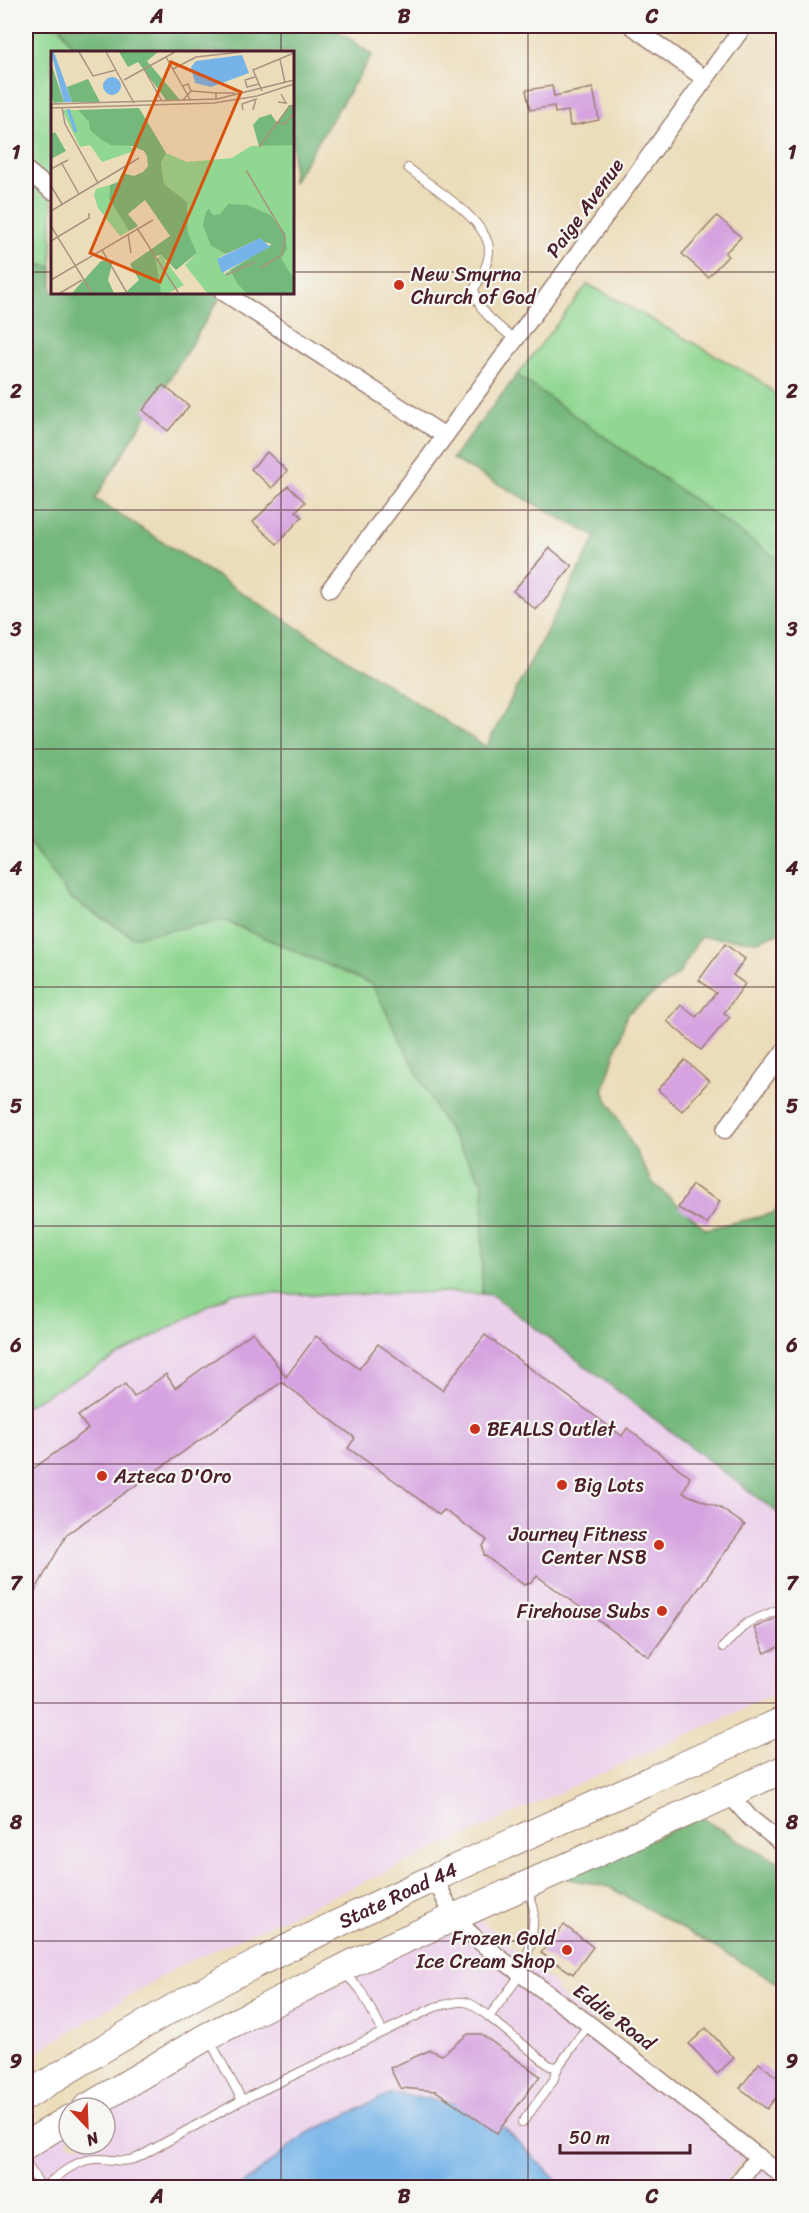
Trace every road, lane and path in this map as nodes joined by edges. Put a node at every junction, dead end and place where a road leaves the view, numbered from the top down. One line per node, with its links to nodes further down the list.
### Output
1 (632, 26): 3 (street)
2 (744, 26): 3 (street, Paige Avenue)
3 (705, 79): 8 (street, Paige Avenue)
4 (408, 168): 8 (lane)
5 (26, 170): 6 (street)
6 (51, 190)
7 (226, 294): 9 (street)
8 (515, 340): 9 (street, Paige Avenue)
9 (445, 436): 10 (street, Paige Avenue)
10 (330, 589)
11 (783, 1051): 12 (street)
12 (725, 1130)
13 (783, 1607): 14 (lane)
14 (723, 1647)
15 (783, 1720): 19 (main road, State Road 44)
16 (783, 1769): 17 (main road)
17 (728, 1793): 18 (street); 20 (main road)
18 (783, 1845)
19 (435, 1878): 21 (street, Eddie Road); 29 (main road, State Road 44)
20 (526, 1884): 21 (main road); 23 (lane)
21 (453, 1917): 22 (main road); 23 (street, Eddie Road)
22 (341, 1969): 26 (lane); 27 (main road)
23 (521, 1974): 24 (lane); 25 (street, Eddie Road)
24 (489, 2017): 26 (lane); 28 (lane)
25 (589, 2024): 28 (lane); 35 (street, Eddie Road)
26 (383, 2032): 31 (lane)
27 (207, 2037): 30 (main road); 31 (lane)
28 (558, 2067): 32 (lane)
29 (26, 2096)
30 (106, 2096)
31 (242, 2100): 36 (lane)
32 (522, 2123)
33 (57, 2126): 34 (main road)
34 (26, 2145)
35 (758, 2156): 37 (street, Eddie Road); 38 (street)
36 (26, 2160)
37 (783, 2177)
38 (734, 2187)

